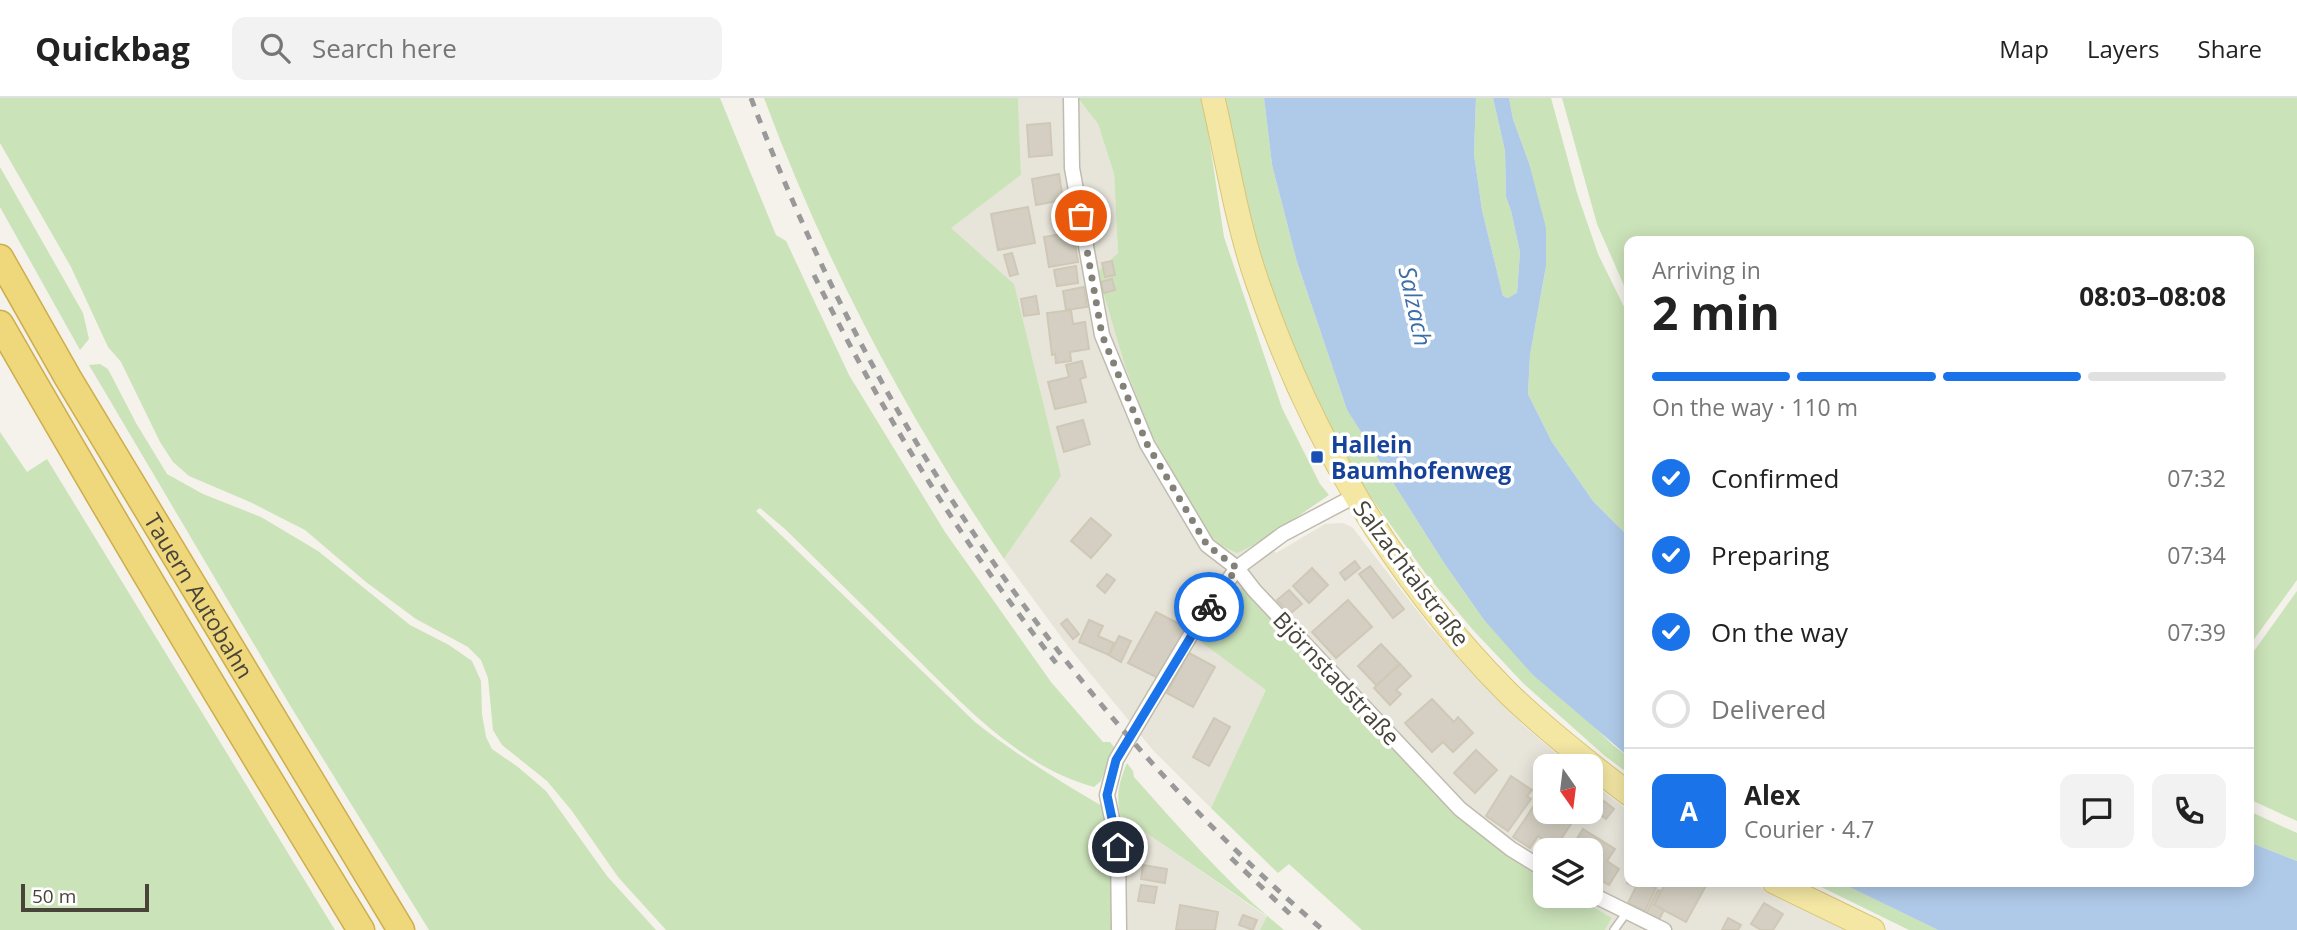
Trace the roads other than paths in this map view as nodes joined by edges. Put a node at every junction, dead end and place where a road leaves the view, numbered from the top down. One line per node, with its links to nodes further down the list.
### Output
1 (1071, 98): 6 (street, Björnstadstraße)
2 (1213, 98): 5 (main road, Salzachtalstraße)
3 (0, 258): 13 (highway, Tauern Autobahn)
4 (0, 324): 12 (highway, Tauern Autobahn)
5 (1355, 496): 6 (street); 7 (main road, Salzachtalstraße)
6 (1237, 568): 8 (street, Björnstadstraße); 14 (street)
7 (1624, 790)
8 (1533, 863)
9 (1784, 887): 17 (main road)
10 (1603, 900): 11 (street)
11 (1627, 912): 15 (lane); 16 (street)
12 (362, 930)
13 (401, 930)
14 (1119, 930)
15 (1614, 930)
16 (1664, 930)
17 (1873, 930)

